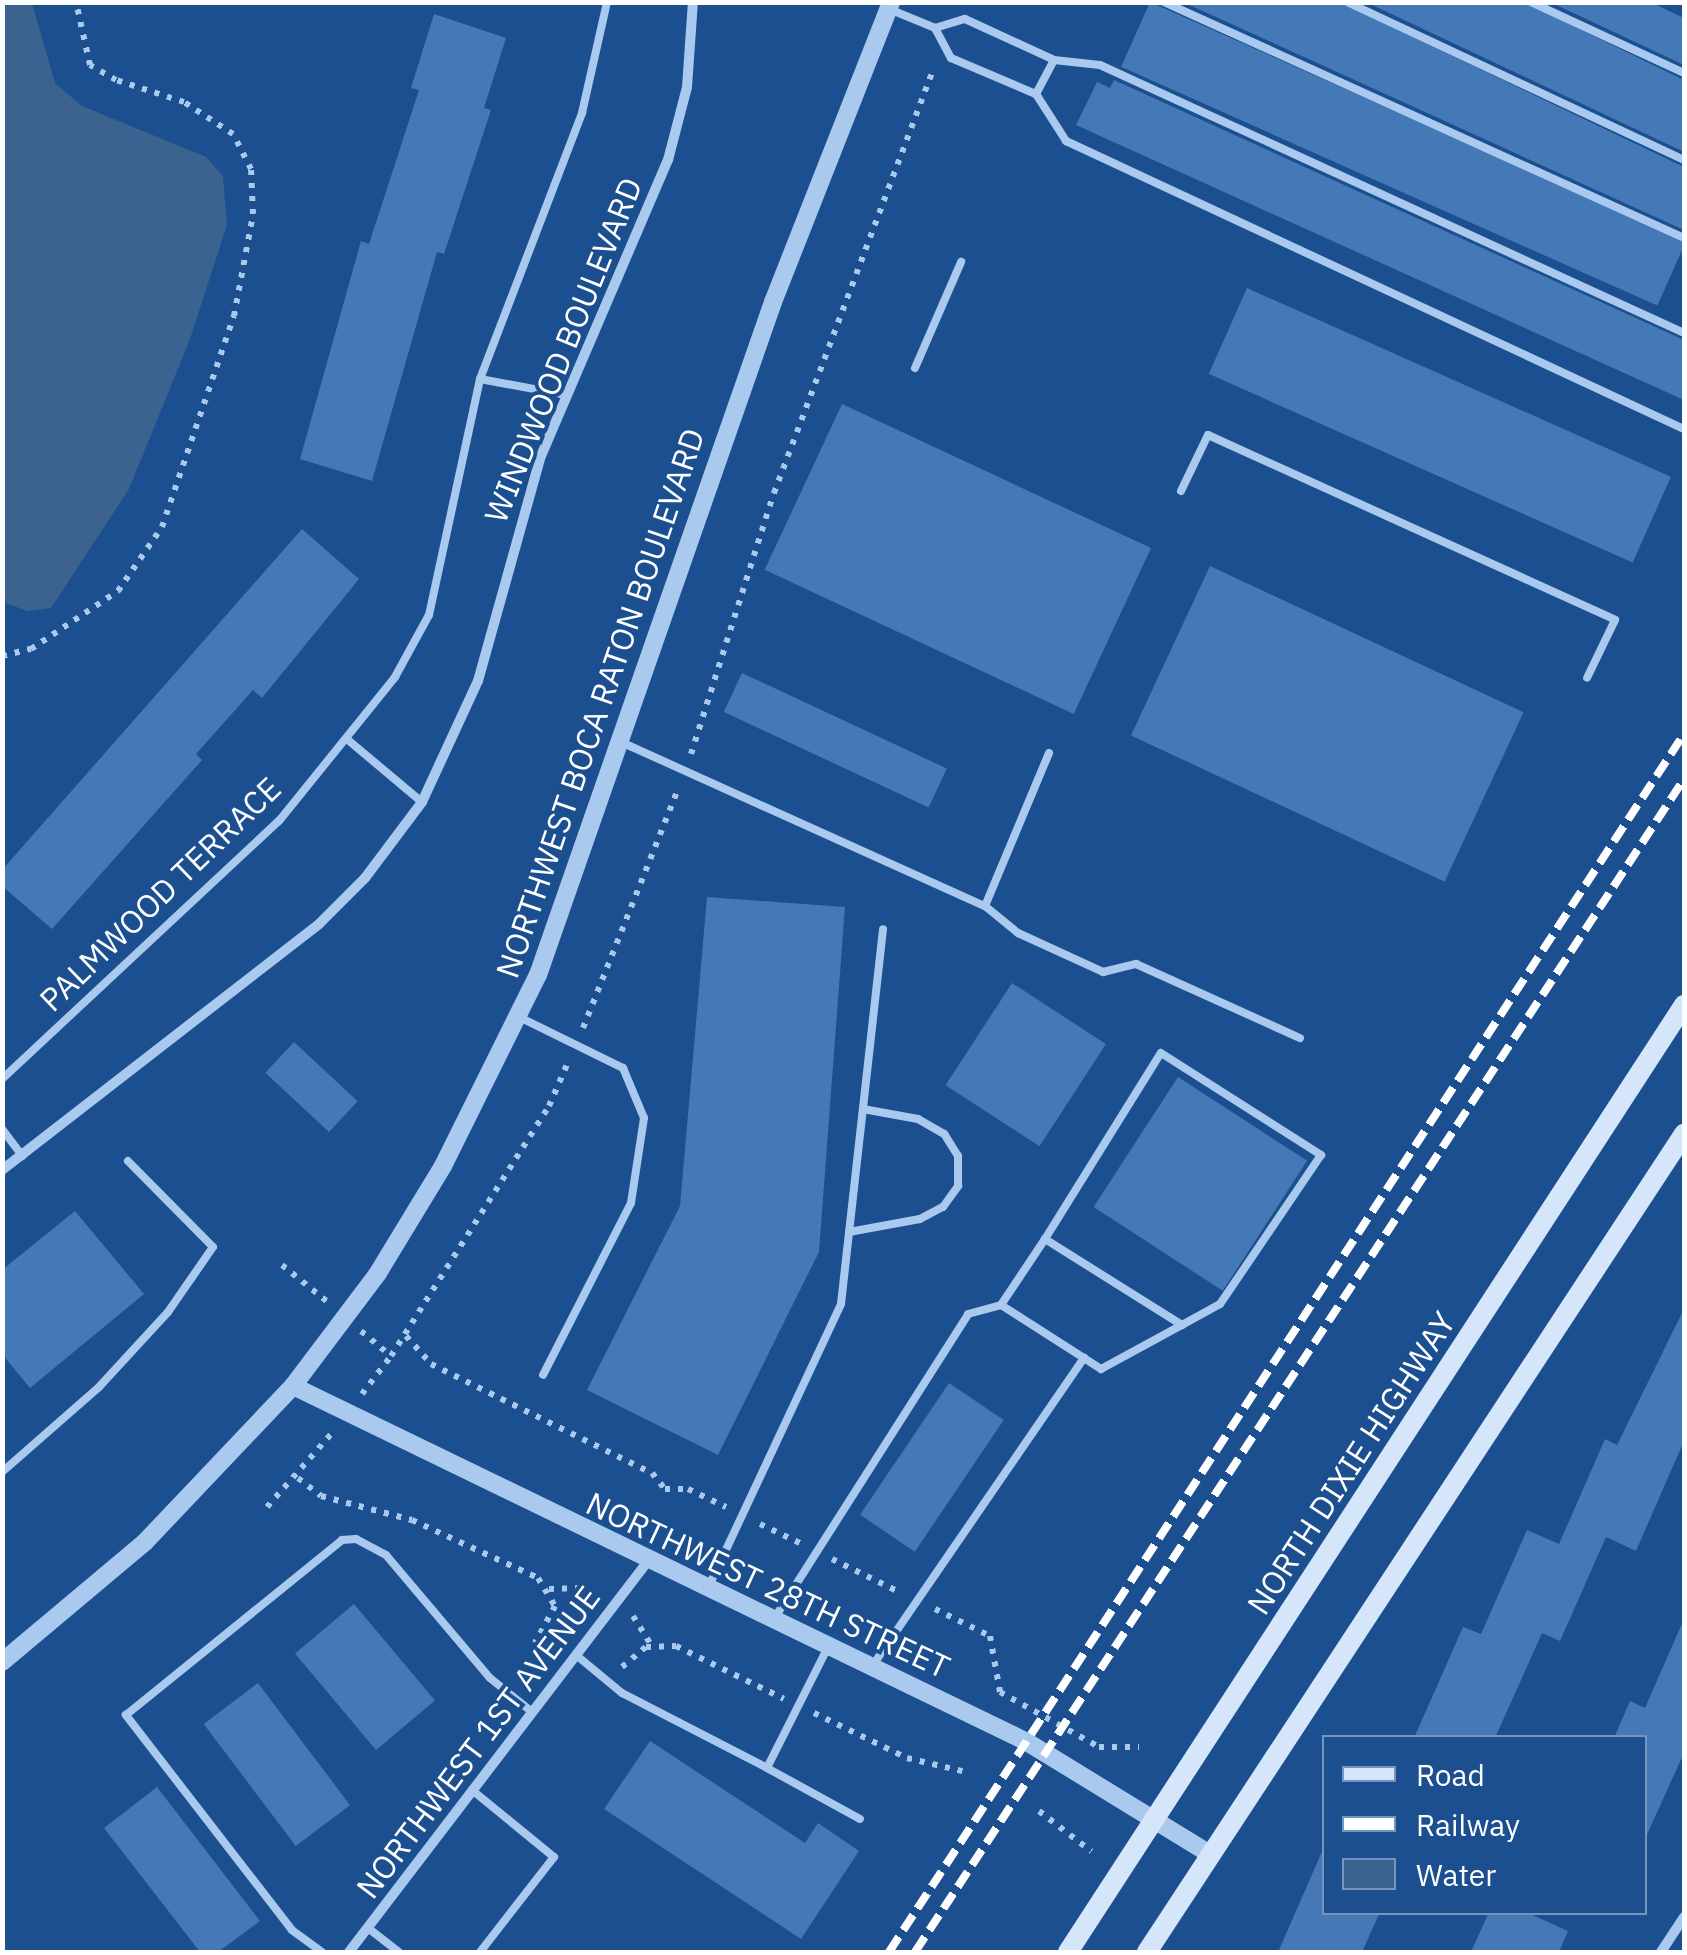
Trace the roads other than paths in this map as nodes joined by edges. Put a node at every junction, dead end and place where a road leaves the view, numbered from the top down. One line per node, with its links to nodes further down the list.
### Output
1 (607, 2): 16 (lane, PALMWOOD TERRACE)
2 (693, 2): 17 (street, WINDWOOD BOULEVARD)
3 (1164, 2): 12 (lane)
4 (1347, 2): 11 (lane)
5 (1531, 2): 9 (lane)
6 (890, 6): 7 (lane); 22 (street, NORTHWEST BOCA RATON BOULEVARD)
7 (935, 28): 8 (lane); 10 (lane)
8 (1054, 60): 10 (lane); 14 (lane)
9 (1684, 73)
10 (1036, 94): 18 (lane)
11 (1684, 160)
12 (1684, 238)
13 (962, 262): 15 (lane)
14 (1684, 333)
15 (915, 368)
16 (480, 379): 17 (lane); 21 (lane, PALMWOOD TERRACE)
17 (566, 395): 24 (street, WINDWOOD BOULEVARD)
18 (1684, 429)
19 (1181, 490): 20 (lane)
20 (1587, 678)
21 (348, 740): 24 (lane); 30 (lane, PALMWOOD TERRACE)
22 (622, 742): 25 (lane); 28 (street, NORTHWEST BOCA RATON BOULEVARD)
23 (1048, 752): 25 (lane)
24 (422, 802): 34 (street, WINDWOOD BOULEVARD)
25 (984, 906): 29 (lane)
26 (883, 929): 31 (lane)
27 (1684, 1005): 56 (main road, NORTH DIXIE HIGHWAY)
28 (519, 1018): 42 (lane); 43 (street, NORTHWEST BOCA RATON BOULEVARD)
29 (1300, 1038)
30 (2, 1080)
31 (863, 1108): 37 (lane); 37 (lane)
32 (2, 1129): 34 (lane)
33 (1684, 1134): 57 (main road)
34 (22, 1156): 36 (street, WINDWOOD BOULEVARD)
35 (128, 1162): 44 (lane)
36 (2, 1170)
37 (850, 1232): 46 (lane)
38 (1044, 1239): 39 (lane); 40 (lane); 40 (lane)
39 (1001, 1306): 41 (lane); 47 (lane)
40 (1182, 1326): 41 (lane)
41 (1084, 1358): 51 (lane)
42 (544, 1375)
43 (293, 1386): 45 (street, NORTHWEST 28TH STREET); 50 (street, NORTHWEST BOCA RATON BOULEVARD)
44 (2, 1472)
45 (647, 1562): 46 (street, NORTHWEST 28TH STREET); 49 (street, NORTHWEST 1ST AVENUE)
46 (707, 1590): 47 (street, NORTHWEST 28TH STREET)
47 (772, 1622): 48 (street, NORTHWEST 28TH STREET)
48 (827, 1648): 51 (street, NORTHWEST 28TH STREET); 53 (lane)
49 (576, 1655): 52 (street, NORTHWEST 1ST AVENUE); 53 (lane)
50 (2, 1662)
51 (870, 1668): 56 (street, NORTHWEST 28TH STREET)
52 (532, 1712): 54 (street, NORTHWEST 1ST AVENUE); 60 (lane)
53 (767, 1768): 55 (lane)
54 (472, 1790): 59 (street, NORTHWEST 1ST AVENUE); 63 (lane)
55 (860, 1818)
56 (1156, 1818): 57 (street, NORTHWEST 28TH STREET); 64 (main road, NORTH DIXIE HIGHWAY)
57 (1208, 1853): 65 (main road)
58 (1683, 1922): 66 (street)
59 (368, 1928): 61 (street, NORTHWEST 1ST AVENUE); 62 (lane)
60 (322, 1952)
61 (349, 1952)
62 (399, 1952)
63 (480, 1952)
64 (1068, 1952)
65 (1147, 1952)
66 (1661, 1952)

